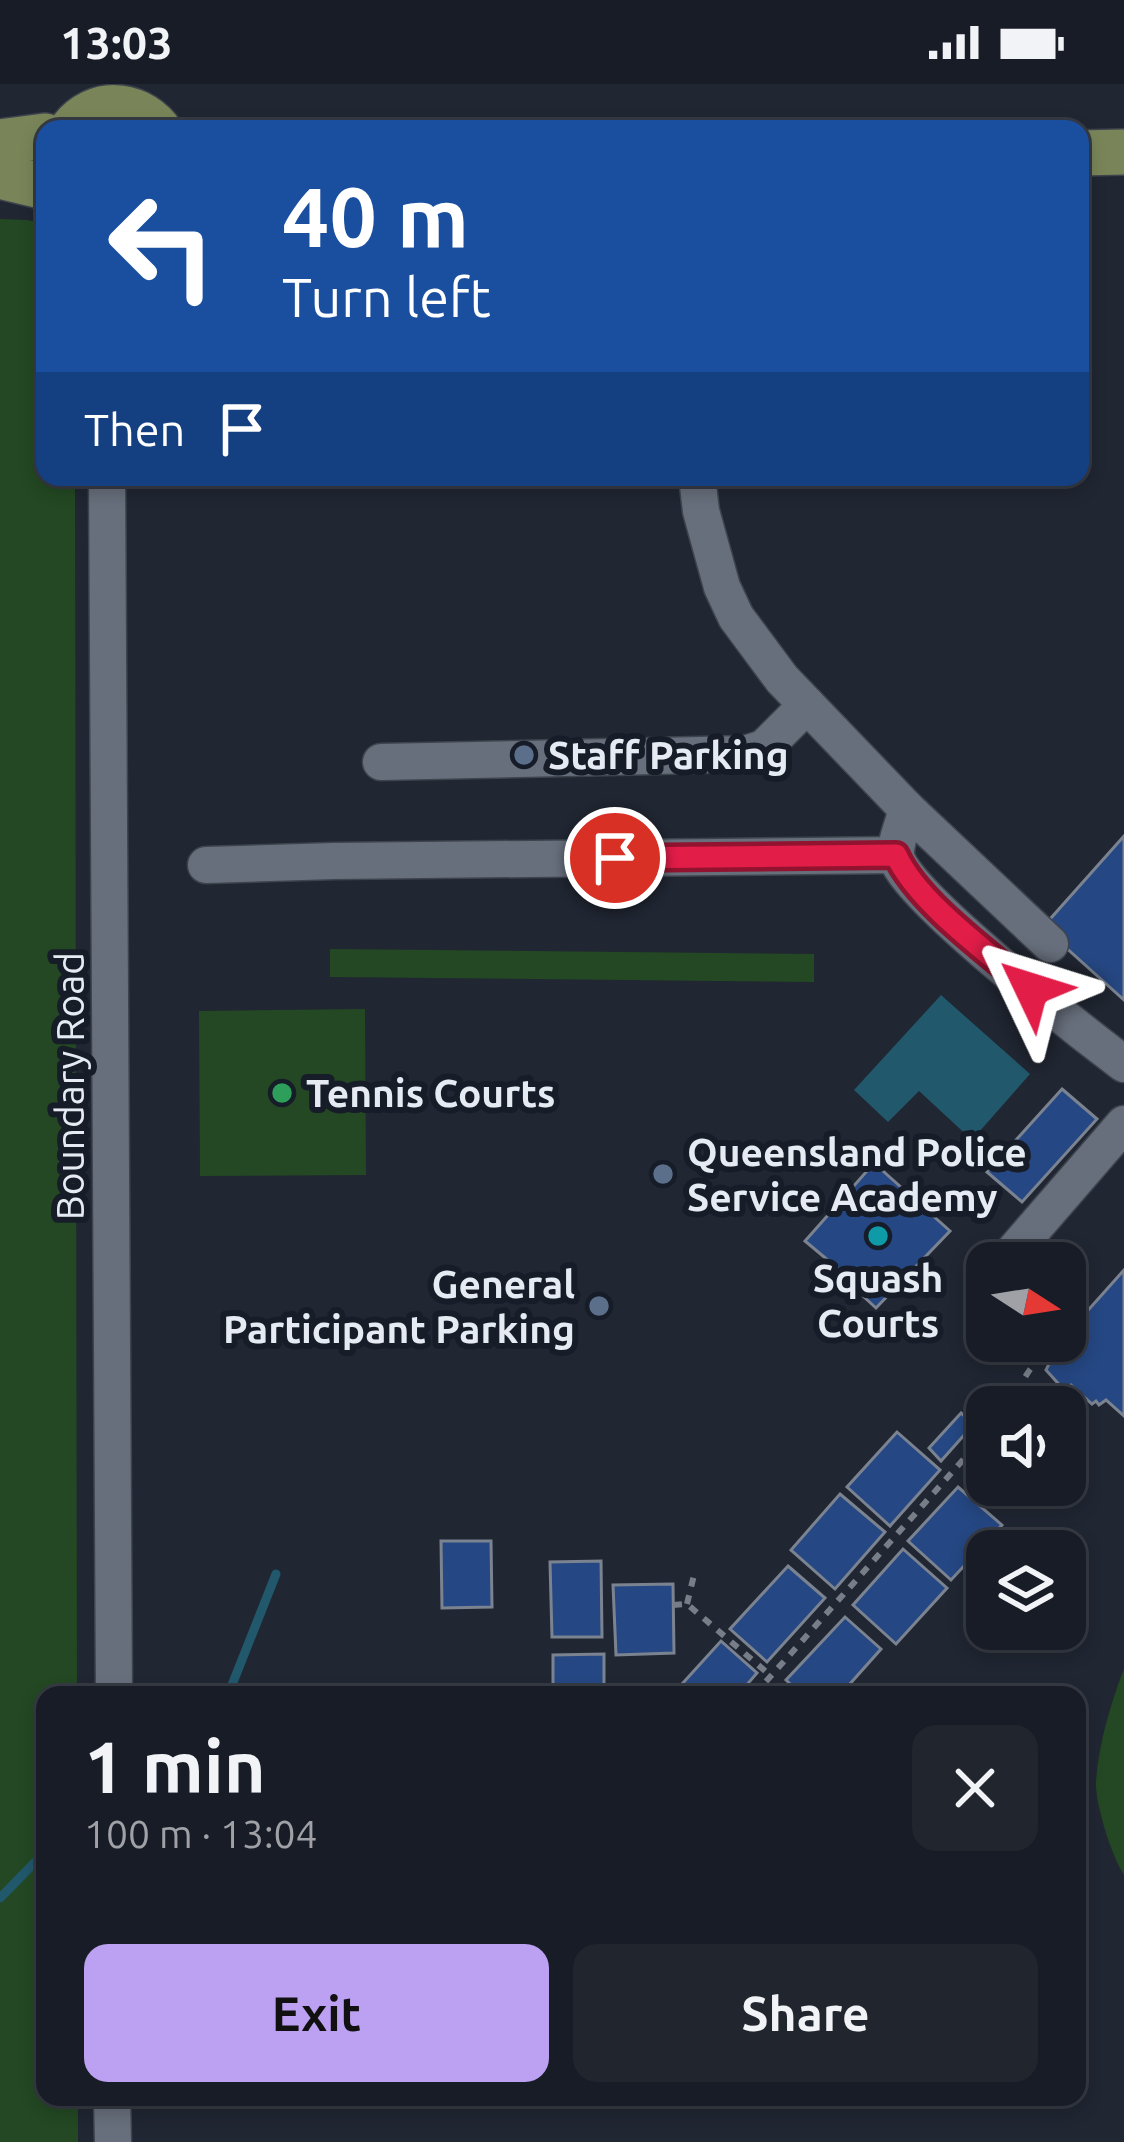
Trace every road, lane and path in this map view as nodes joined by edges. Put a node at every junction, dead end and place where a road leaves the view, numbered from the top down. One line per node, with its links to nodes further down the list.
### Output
1 (71, 117): 2 (main road)
2 (155, 118)
3 (36, 129): 4 (main road)
4 (0, 142)
5 (1124, 152): 6 (main road)
6 (1089, 153)
7 (0, 176): 8 (main road)
8 (36, 185)
9 (107, 486): 25 (street, Boundary Road)
10 (698, 486): 11 (street)
11 (807, 705): 12 (street); 13 (street)
12 (381, 762)
13 (907, 809): 14 (street); 16 (street)
14 (896, 855): 15 (street); 17 (street)
15 (206, 866)
16 (1050, 944)
17 (1124, 1064)
18 (1124, 1124): 19 (street)
19 (1022, 1242)
20 (966, 1457): 24 (path)
21 (694, 1575): 22 (path)
22 (687, 1604): 23 (path); 24 (path)
23 (673, 1605)
24 (771, 1676): 26 (path)
25 (114, 1686)
26 (762, 1686)
27 (112, 2106): 28 (street)
28 (113, 2142)

